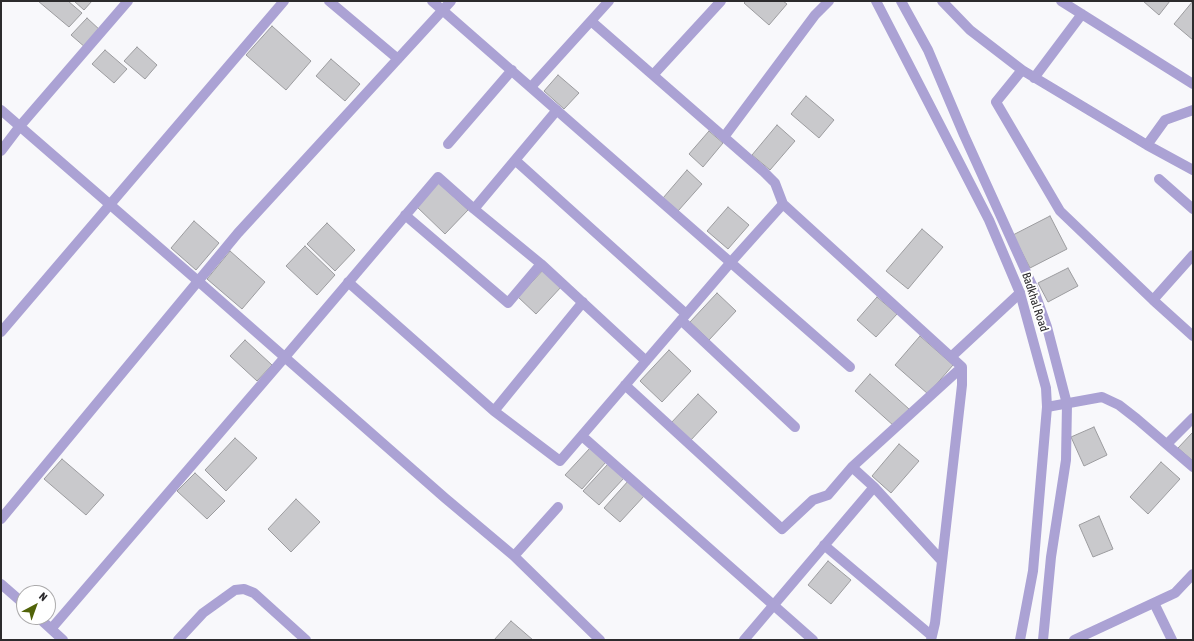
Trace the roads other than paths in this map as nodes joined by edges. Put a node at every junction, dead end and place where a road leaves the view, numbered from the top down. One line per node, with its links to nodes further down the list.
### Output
1 (128, 1): 26 (street)
2 (284, 1): 34 (street)
3 (329, 1): 16 (street)
4 (432, 1): 13 (street)
5 (451, 1): 13 (street)
6 (609, 1): 15 (street)
7 (721, 1): 19 (street)
8 (829, 1): 27 (street)
9 (876, 1): 44 (street, Badkhal Road)
10 (901, 1): 56 (street, Badkhal Road)
11 (942, 1): 18 (street)
12 (1061, 1): 14 (street)
13 (443, 10): 16 (street); 17 (street)
14 (1082, 14): 20 (street); 21 (street)
15 (591, 21): 19 (street); 22 (street)
16 (398, 59): 42 (street)
17 (512, 70): 22 (street); 28 (street)
18 (1022, 70): 20 (street); 45 (street)
19 (653, 75): 27 (street)
20 (1034, 78): 29 (street)
21 (1193, 84)
22 (531, 87): 24 (street)
23 (1, 110): 26 (street)
24 (557, 110): 31 (street); 40 (street)
25 (1193, 110): 29 (street)
26 (20, 126): 30 (street); 34 (street)
27 (724, 137): 35 (street)
28 (448, 144)
29 (1146, 145): 32 (street)
30 (1, 151)
31 (515, 160): 36 (street); 47 (street)
32 (1193, 170)
33 (1159, 179): 37 (street)
34 (110, 204): 42 (street); 48 (street)
35 (783, 204): 40 (street); 51 (street)
36 (474, 209): 38 (street); 41 (street)
37 (1193, 209)
38 (405, 215): 41 (street); 43 (street)
39 (1193, 255): 45 (street)
40 (731, 262): 47 (street); 53 (street)
41 (541, 264): 46 (street)
42 (198, 281): 50 (street); 67 (street)
43 (348, 282): 50 (street); 58 (street)
44 (1020, 293): 51 (street); 57 (street, Badkhal Road)
45 (1153, 300): 49 (street)
46 (583, 302): 52 (street); 58 (street)
47 (684, 317): 52 (street); 60 (street)
48 (1, 332)
49 (1193, 336)
50 (285, 357): 69 (street); 77 (street)
51 (951, 357): 54 (street)
52 (646, 361): 55 (street)
53 (850, 367)
54 (962, 367): 63 (street); 70 (street)
55 (625, 385): 61 (street); 63 (street)
56 (1067, 404): 57 (street); 62 (street); 86 (street, Badkhal Road)
57 (1047, 407): 85 (street, Badkhal Road)
58 (494, 411): 61 (street)
59 (1193, 418): 62 (street)
60 (795, 427)
61 (582, 436): 75 (street)
62 (1167, 444): 64 (street)
63 (852, 467): 65 (street)
64 (1193, 467)
65 (874, 487): 68 (street); 70 (street)
66 (558, 507): 69 (street)
67 (1, 519)
68 (824, 545): 75 (street); 78 (street)
69 (514, 556): 82 (street)
70 (942, 561): 78 (street)
71 (1193, 574): 74 (street)
72 (1, 584): 73 (street)
73 (16, 597)
74 (1154, 602): 87 (street); 88 (street)
75 (774, 605): 83 (street); 84 (street)
76 (47, 625): 77 (street)
77 (51, 629): 79 (street)
78 (932, 638)
79 (64, 640)
80 (178, 640): 81 (street)
81 (306, 640)
82 (600, 640)
83 (744, 640)
84 (813, 640)
85 (1020, 640)
86 (1043, 640)
87 (1074, 640)
88 (1172, 640)

